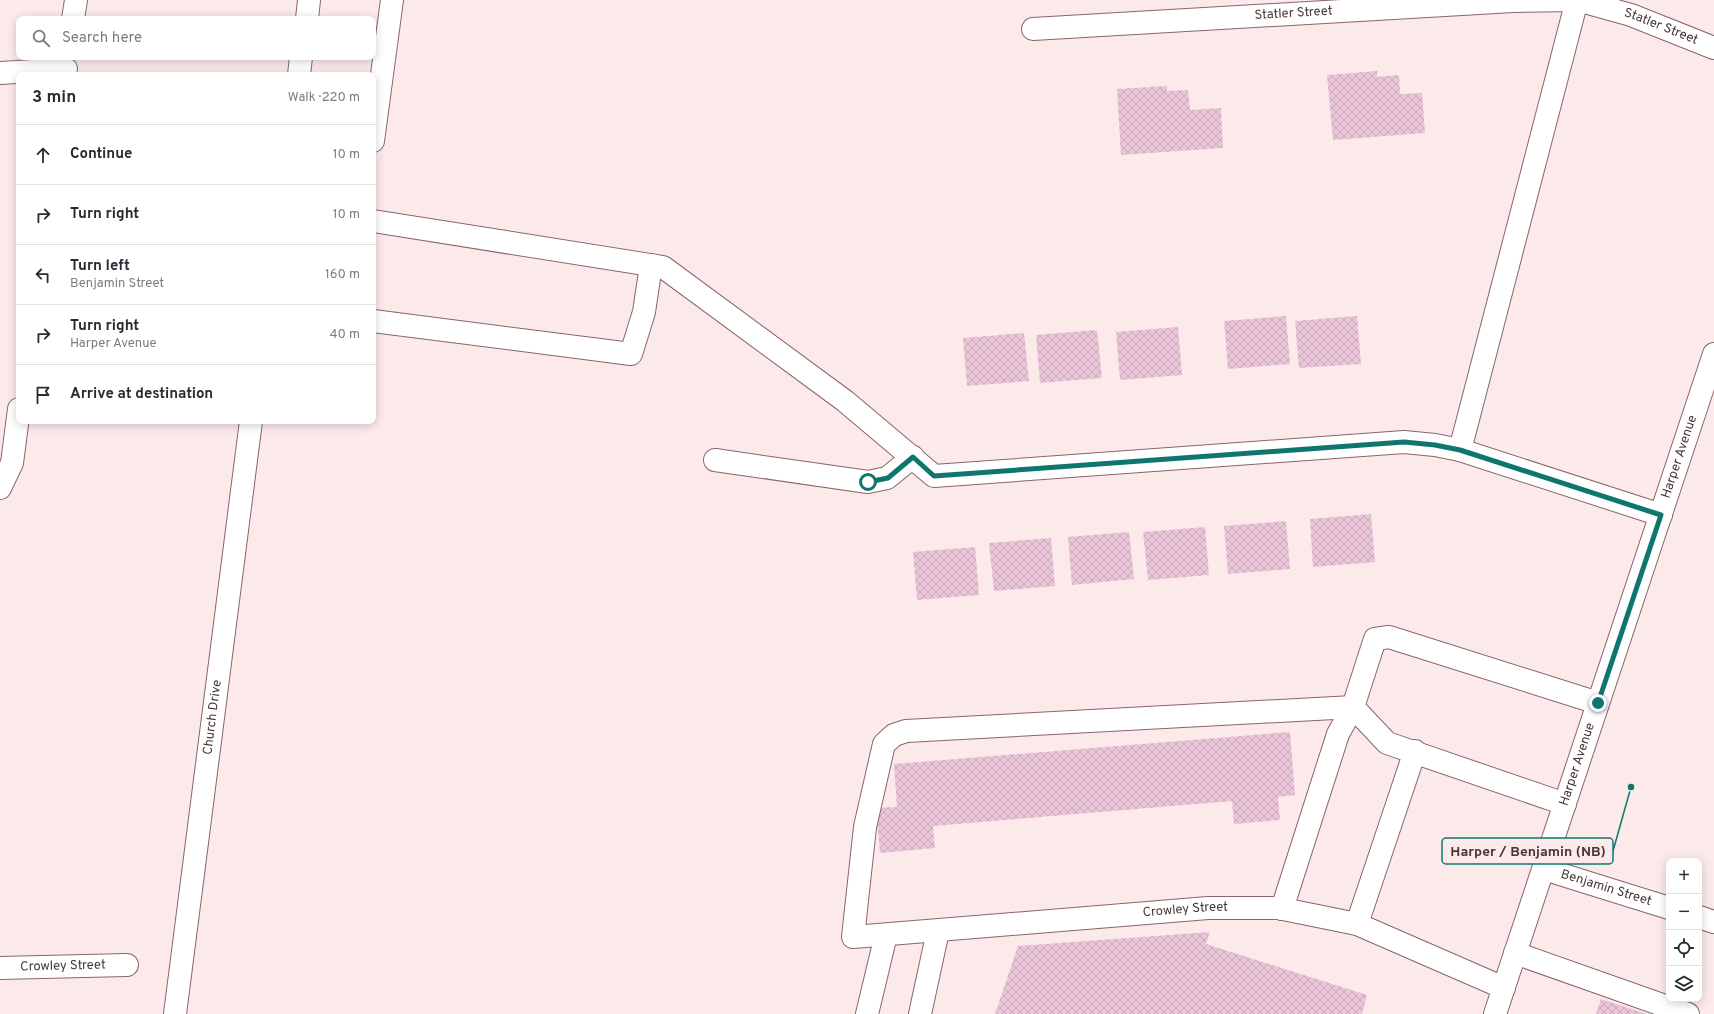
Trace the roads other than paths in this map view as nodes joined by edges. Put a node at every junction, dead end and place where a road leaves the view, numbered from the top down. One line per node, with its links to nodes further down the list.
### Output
1 (76, 0): 5 (street)
2 (309, 0): 6 (street)
3 (392, 0): 13 (street)
4 (1577, 0): 7 (street, Statler Street); 8 (street, Statler Street); 20 (street)
5 (73, 16)
6 (307, 16)
7 (1033, 29)
8 (1714, 48)
9 (300, 60): 11 (street)
10 (66, 67): 12 (street)
11 (298, 72)
12 (0, 73)
13 (376, 119)
14 (376, 221): 15 (street)
15 (651, 265): 16 (street); 21 (street)
16 (376, 321)
17 (1712, 367): 24 (street, Harper Avenue)
18 (17, 424): 23 (street)
19 (251, 424): 41 (street, Church Drive)
20 (1460, 450): 21 (street); 24 (street)
21 (913, 457): 22 (street)
22 (715, 460)
23 (0, 488)
24 (1661, 515): 25 (street, Harper Avenue)
25 (1598, 703): 26 (street); 28 (street, Harper Avenue)
26 (1353, 707): 27 (street); 31 (street); 36 (street, Crowley Street)
27 (1414, 751): 28 (street); 34 (street)
28 (1565, 804): 29 (street, Harper Avenue)
29 (1544, 869): 30 (street, Benjamin Street); 37 (street, Harper Avenue)
30 (1666, 907)
31 (1282, 909): 34 (street, Crowley Street); 35 (street, Crowley Street)
32 (1702, 918): 33 (street)
33 (1714, 922)
34 (1357, 924): 40 (street, Crowley Street)
35 (938, 931): 36 (street, Crowley Street); 43 (street)
36 (886, 935): 42 (street)
37 (1515, 953): 40 (street, Harper Avenue); 45 (street)
38 (127, 965): 39 (street, Crowley Street)
39 (0, 968)
40 (1504, 988): 44 (street, Harper Avenue)
41 (175, 1014)
42 (867, 1014)
43 (920, 1014)
44 (1495, 1014)
45 (1688, 1014)

